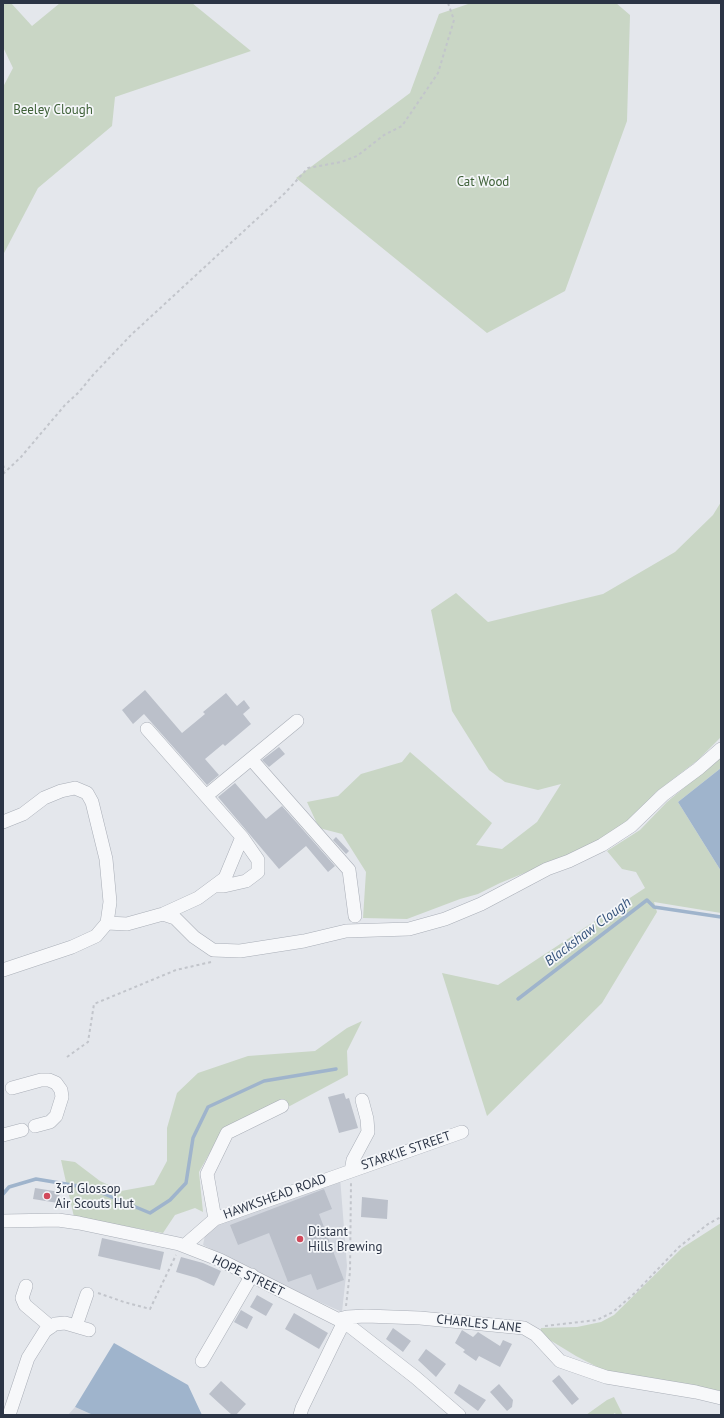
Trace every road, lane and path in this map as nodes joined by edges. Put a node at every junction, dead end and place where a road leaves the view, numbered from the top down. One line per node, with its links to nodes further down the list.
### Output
1 (448, 3): 3 (path)
2 (3, 465): 3 (path)
3 (5, 471): 4 (path)
4 (3, 474)
5 (297, 721): 8 (street)
6 (147, 729): 9 (street)
7 (721, 749): 13 (street)
8 (251, 760): 9 (street); 14 (street)
9 (206, 796): 11 (street)
10 (3, 822): 15 (street)
11 (242, 837): 12 (street); 12 (street)
12 (213, 886): 13 (street)
13 (164, 914): 15 (street)
14 (355, 916)
15 (107, 923): 17 (street)
16 (218, 959): 18 (path)
17 (3, 970)
18 (67, 1057)
19 (12, 1088): 22 (street)
20 (362, 1100): 26 (street)
21 (282, 1106): 28 (street)
22 (35, 1126)
23 (22, 1130): 25 (street)
24 (462, 1132): 26 (street, STARKIE STREET)
25 (3, 1135)
26 (351, 1171): 28 (street, HAWKSHEAD ROAD); 34 (path)
27 (721, 1216): 35 (path)
28 (215, 1219): 30 (street, HAWKSHEAD ROAD)
29 (3, 1221): 30 (street, HOPE STREET)
30 (182, 1245): 31 (street, HOPE STREET); 33 (path)
31 (252, 1275): 34 (street, HOPE STREET); 37 (street)
32 (26, 1286): 36 (street)
33 (85, 1300): 36 (street)
34 (344, 1320): 38 (street, CHARLES LANE); 40 (street); 41 (street, HOPE STREET)
35 (543, 1326)
36 (51, 1327): 39 (street)
37 (202, 1361)
38 (721, 1398)
39 (9, 1415)
40 (300, 1415)
41 (459, 1415)

